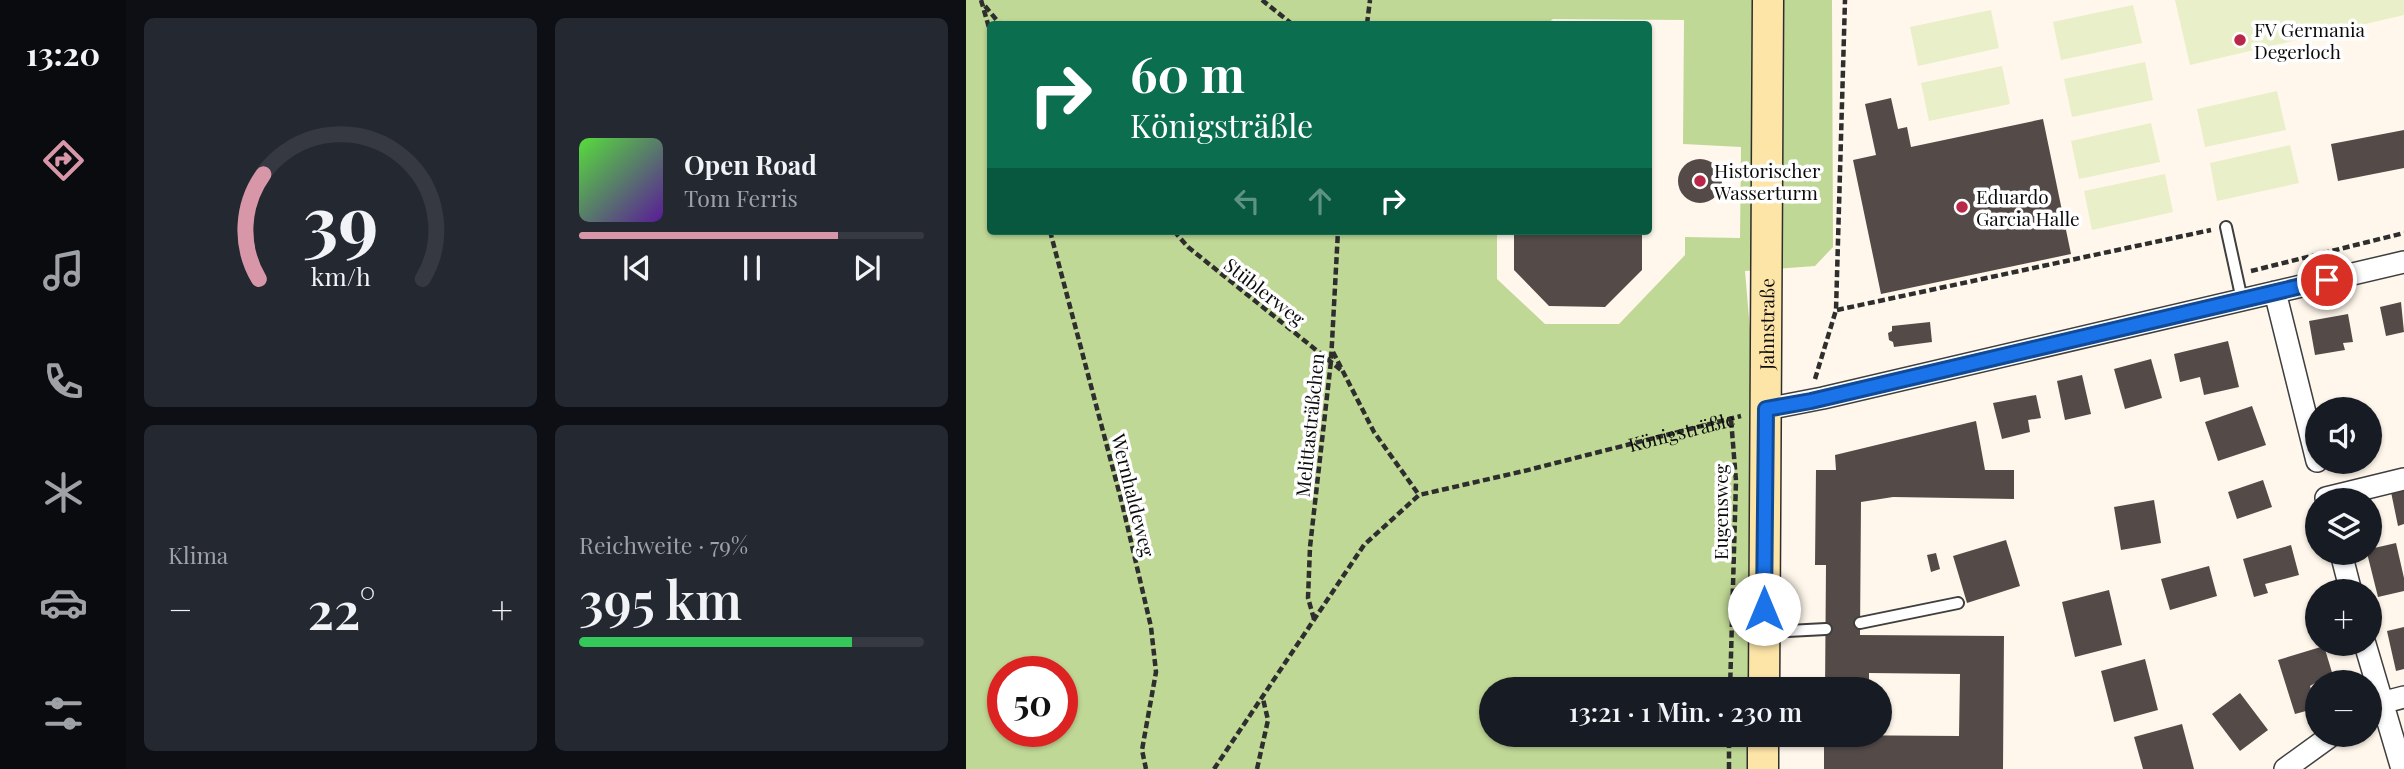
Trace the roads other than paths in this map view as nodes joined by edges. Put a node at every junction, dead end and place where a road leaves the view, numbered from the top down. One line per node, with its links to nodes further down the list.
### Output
1 (1769, 0): 6 (main road, Jahnstraße)
2 (2226, 227): 5 (lane)
3 (2404, 262): 4 (street)
4 (2275, 292): 5 (street); 7 (street)
5 (2242, 300): 6 (street)
6 (1766, 409): 13 (main road, Jahnstraße)
7 (2305, 413)
8 (2404, 479): 9 (street)
9 (2369, 488)
10 (1958, 603): 11 (lane)
11 (1860, 623)
12 (1826, 629): 13 (lane)
13 (1764, 632): 14 (main road, Jahnstraße)
14 (1764, 677)
15 (2404, 697): 16 (street)
16 (2382, 705)
17 (2382, 723): 22 (street)
18 (1763, 747): 20 (main road)
19 (2315, 747): 21 (street)
20 (1763, 769)
21 (2285, 769)
22 (2402, 769)

